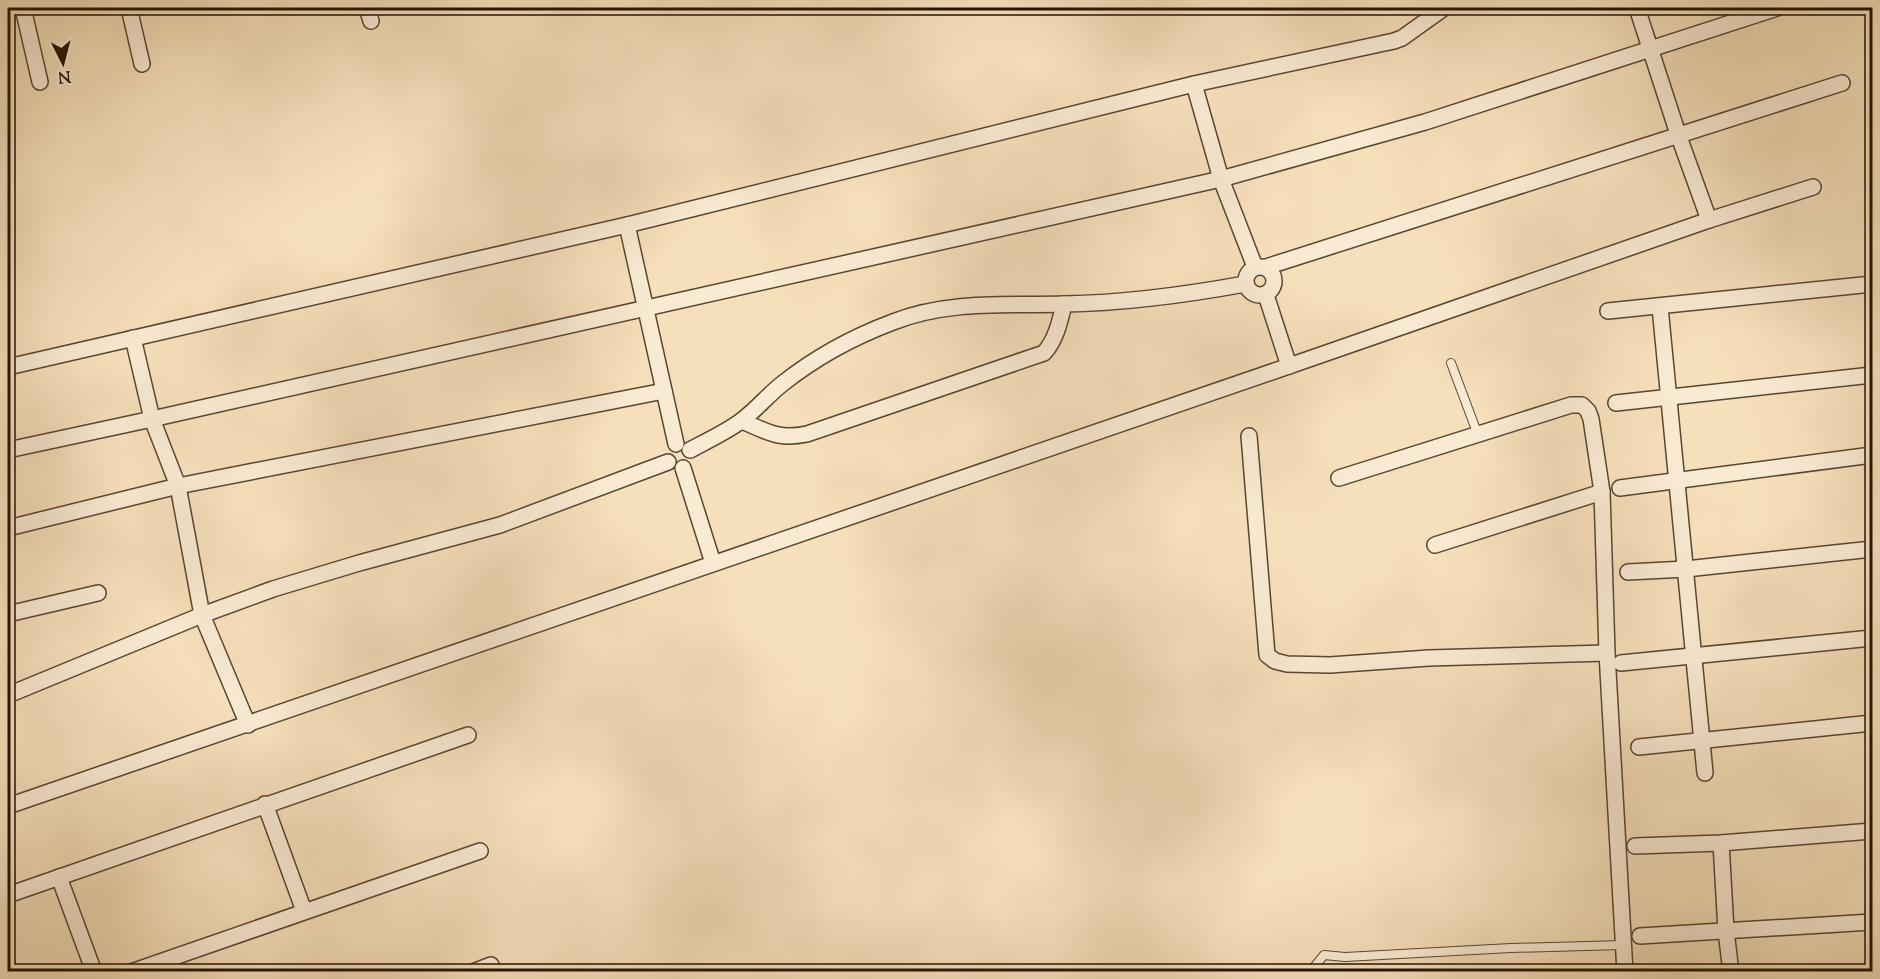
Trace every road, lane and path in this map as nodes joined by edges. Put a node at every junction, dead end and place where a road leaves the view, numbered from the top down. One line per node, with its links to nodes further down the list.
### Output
1 (23, 8): 8 (street)
2 (129, 8): 7 (street)
3 (1444, 8): 10 (street)
4 (1637, 8): 6 (street)
5 (1777, 8): 6 (street)
6 (1651, 48): 11 (street); 12 (street)
7 (142, 64)
8 (40, 82)
9 (1842, 83): 11 (street)
10 (1194, 84): 12 (street); 15 (street)
11 (1678, 134): 14 (street); 16 (street)
12 (1221, 179): 16 (street); 21 (street)
13 (1813, 187): 14 (street)
14 (1709, 220): 26 (street)
15 (627, 225): 21 (street); 24 (street)
16 (1260, 267): 17 (street); 19 (street)
17 (1245, 284): 19 (street); 20 (street)
18 (1872, 284): 22 (street)
19 (1266, 295): 26 (street)
20 (1064, 304): 33 (street); 33 (street)
21 (646, 307): 29 (street); 32 (street)
22 (1660, 307): 23 (street); 30 (street)
23 (1608, 311)
24 (133, 338): 27 (street); 32 (street)
25 (1451, 363): 34 (lane)
26 (1289, 366): 48 (street)
27 (8, 367)
28 (1872, 375): 30 (street)
29 (664, 391): 36 (street); 42 (street)
30 (1668, 397): 31 (street); 41 (street)
31 (1616, 402)
32 (152, 420): 37 (street); 42 (street)
33 (742, 421): 36 (street)
34 (1478, 435): 40 (street); 44 (street)
35 (1249, 436): 55 (street)
36 (683, 447): 39 (street); 39 (street)
37 (8, 450)
38 (1872, 455): 41 (street)
39 (676, 465): 48 (street); 53 (street)
40 (1339, 478)
41 (1677, 482): 43 (street); 49 (street)
42 (178, 486): 45 (street); 53 (street)
43 (1620, 488)
44 (1602, 492): 46 (street); 55 (street)
45 (8, 528)
46 (1435, 545)
47 (1872, 549): 49 (street)
48 (713, 563): 60 (street)
49 (1686, 569): 50 (street); 56 (street)
50 (1628, 572)
51 (98, 593): 52 (street)
52 (8, 614)
53 (202, 615): 58 (street); 60 (street)
54 (1872, 638): 56 (street)
55 (1607, 653): 77 (street)
56 (1693, 656): 57 (street); 62 (street)
57 (1621, 663)
58 (8, 695)
59 (1872, 723): 62 (street)
60 (248, 725): 66 (street)
61 (468, 735): 65 (street)
62 (1703, 741): 63 (street); 64 (street)
63 (1639, 747)
64 (1705, 773)
65 (265, 804): 71 (street); 73 (street)
66 (8, 805)
67 (1872, 831): 68 (street)
68 (1721, 843): 69 (street); 75 (street)
69 (1635, 846)
70 (480, 851): 73 (street)
71 (59, 877): 72 (street); 79 (street)
72 (8, 895)
73 (304, 911): 80 (street)
74 (1872, 922): 75 (street)
75 (1726, 931): 76 (street); 84 (street)
76 (1640, 936)
77 (1623, 945): 82 (lane); 83 (street)
78 (491, 965): 81 (street)
79 (94, 972)
80 (131, 972)
81 (473, 972)
82 (1310, 972)
83 (1625, 972)
84 (1731, 972)

